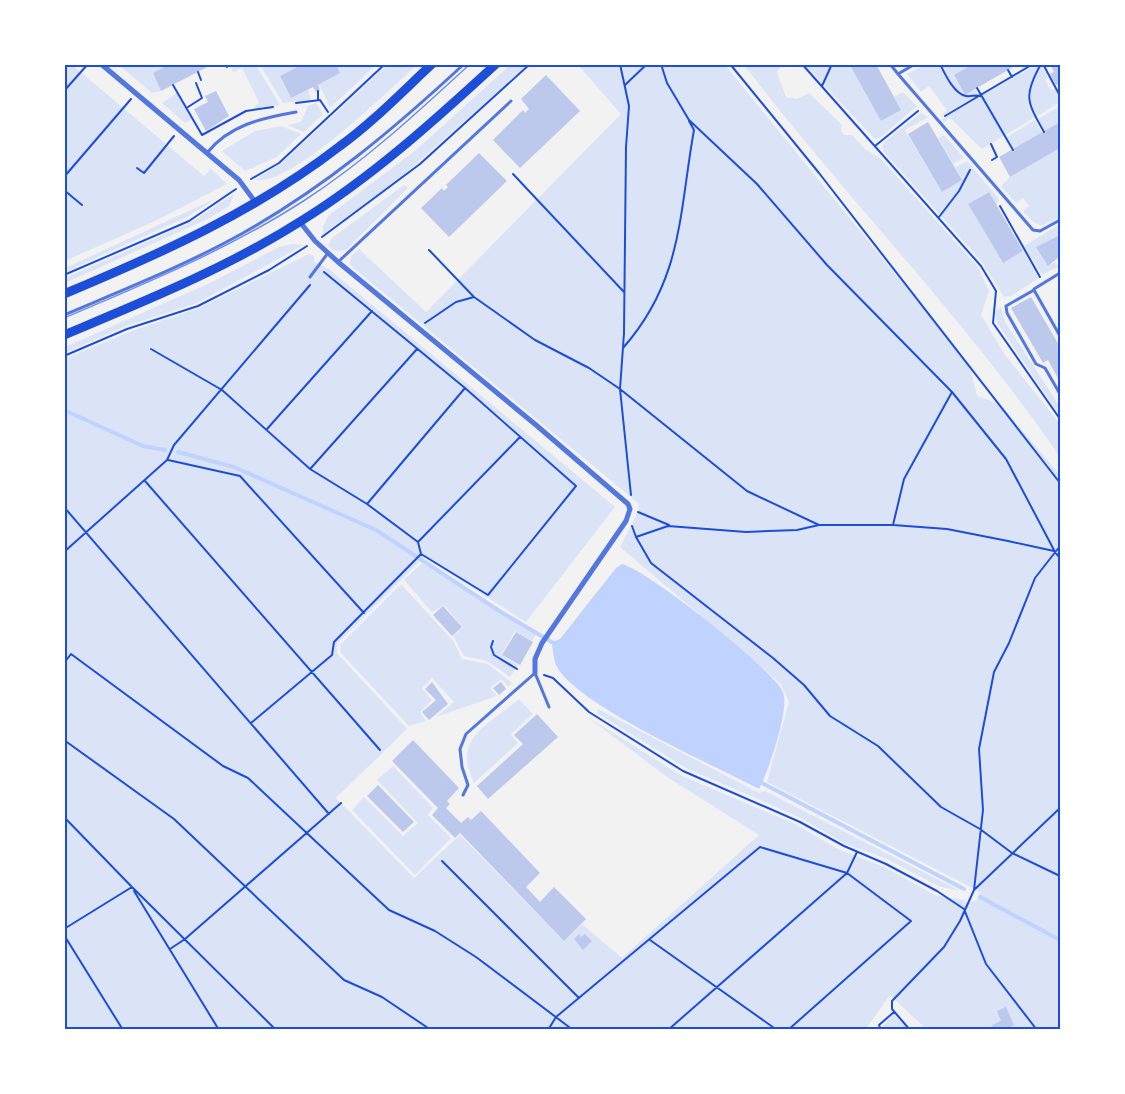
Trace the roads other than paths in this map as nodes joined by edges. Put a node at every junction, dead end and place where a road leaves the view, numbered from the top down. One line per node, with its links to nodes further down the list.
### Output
1 (101, 64): 10 (street)
2 (432, 64): 11 (main road)
3 (464, 64): 20 (lane)
4 (495, 64): 13 (main road)
5 (890, 64): 7 (lane)
6 (915, 64): 7 (lane)
7 (898, 74): 12 (lane)
8 (511, 101): 15 (lane)
9 (296, 112): 10 (lane)
10 (207, 153): 11 (street)
11 (256, 204): 19 (main road)
12 (1060, 220)
13 (300, 222): 14 (street); 21 (main road)
14 (328, 253): 15 (street); 17 (lane)
15 (338, 262): 24 (street)
16 (1060, 273): 18 (lane)
17 (310, 277)
18 (1034, 290): 22 (lane); 23 (lane)
19 (64, 294)
20 (64, 315)
21 (64, 335)
22 (1060, 336)
23 (1060, 394)
24 (535, 673): 25 (lane); 26 (lane)
25 (549, 707)
26 (463, 795)

